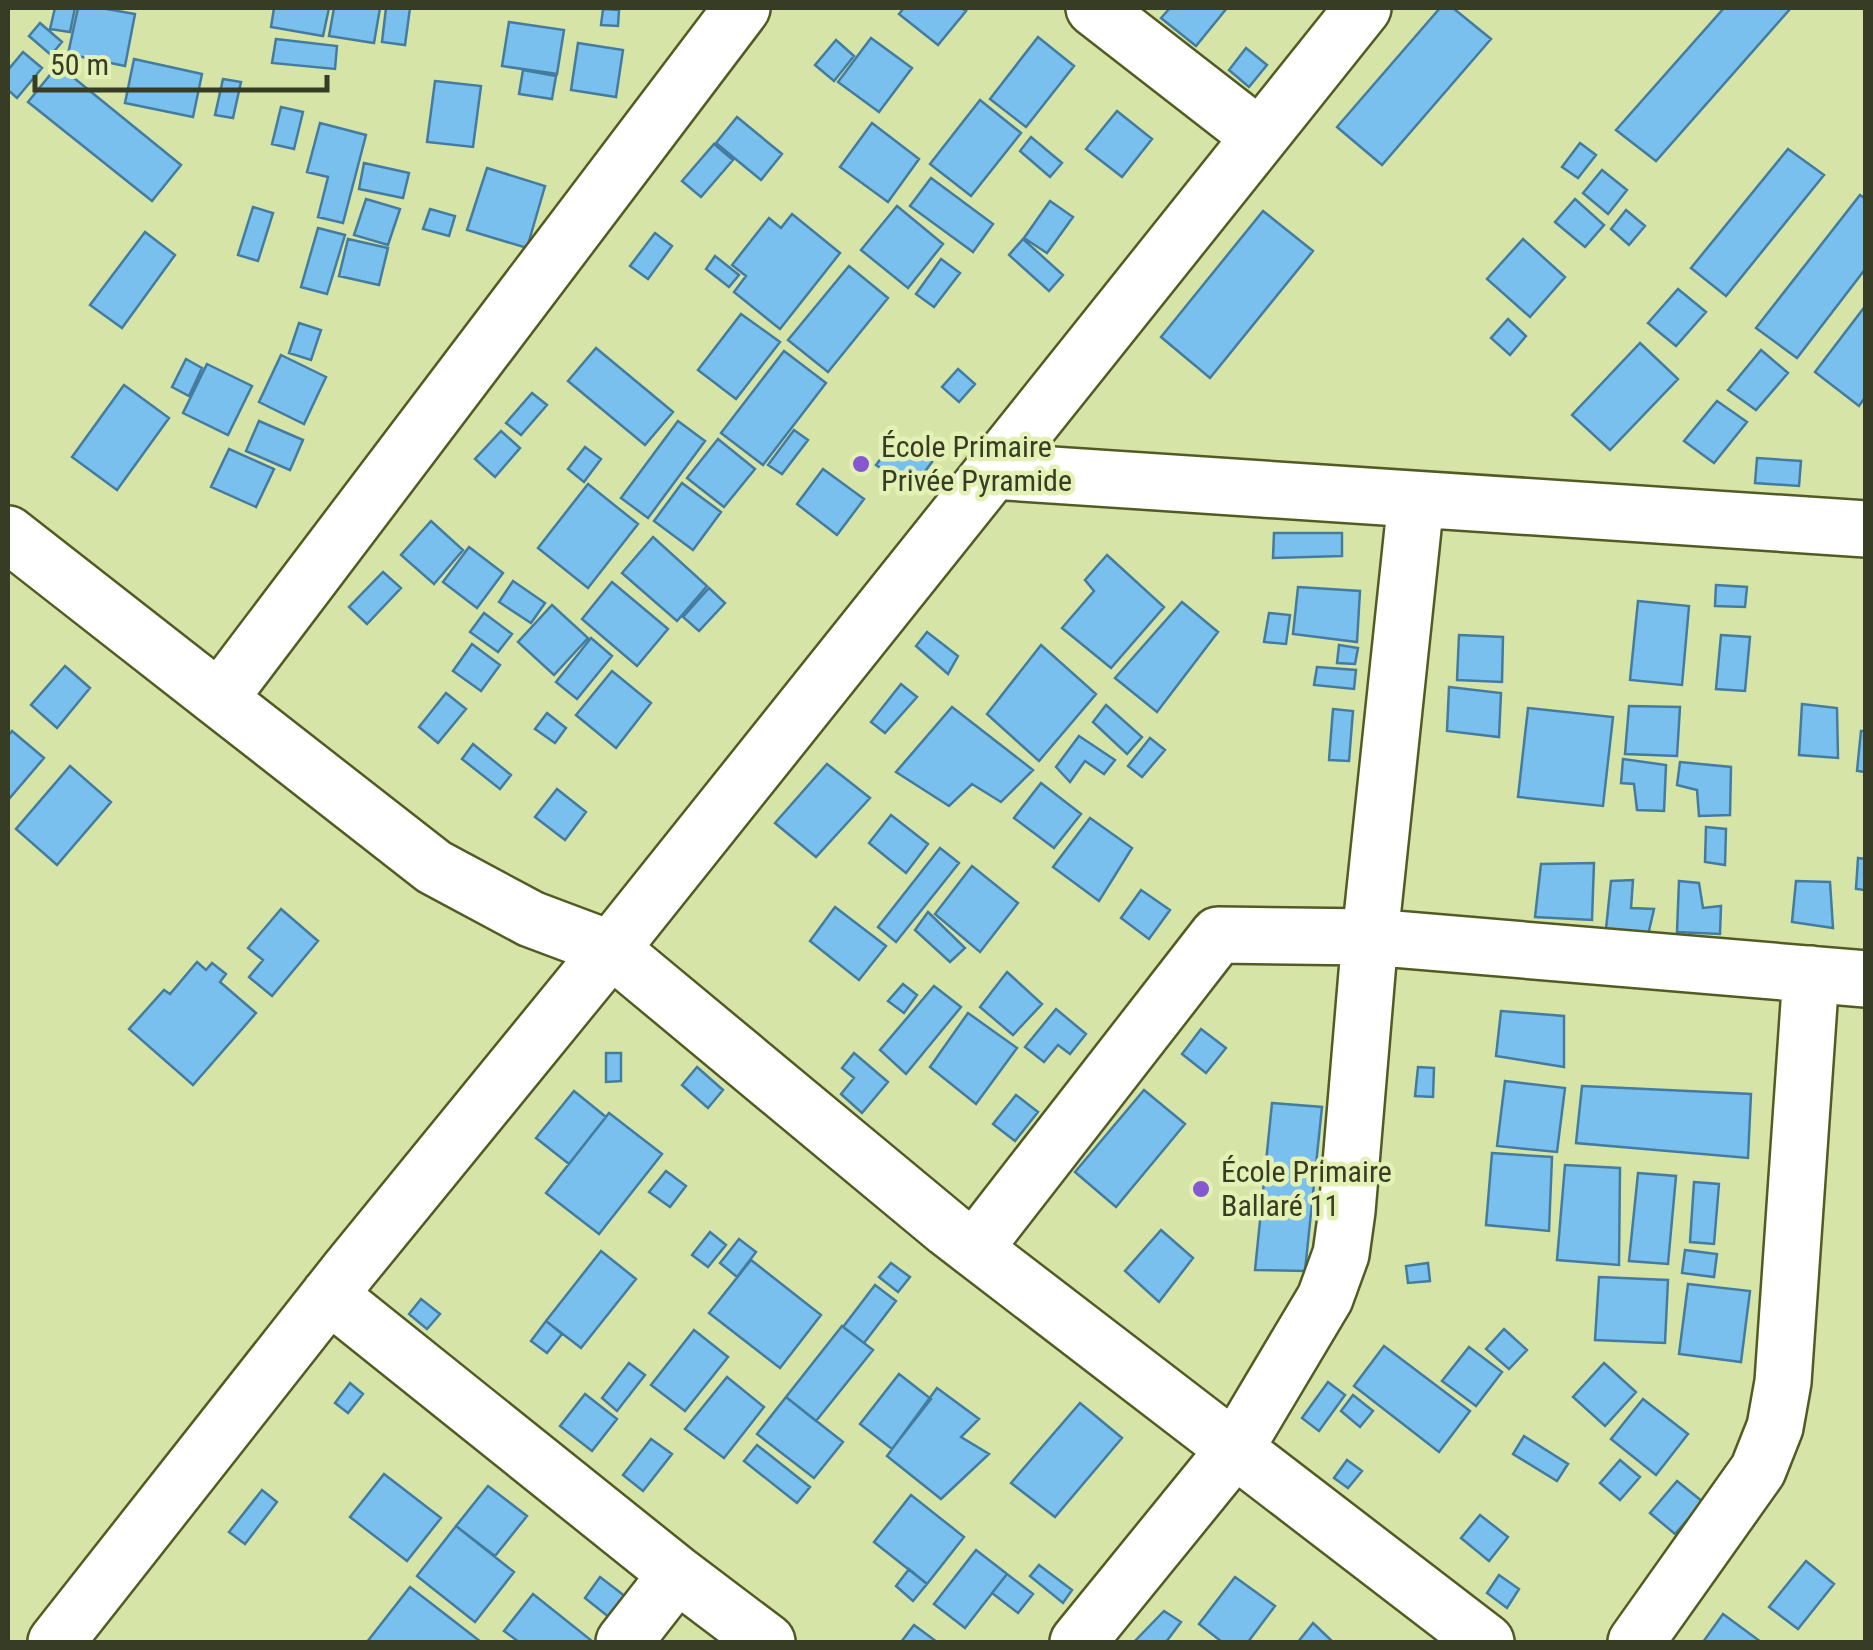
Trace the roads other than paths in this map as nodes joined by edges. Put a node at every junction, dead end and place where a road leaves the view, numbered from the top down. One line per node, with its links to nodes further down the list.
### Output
1 (742, 8): 9 (street)
2 (1094, 8): 4 (street)
3 (1363, 8): 4 (street)
4 (1260, 137): 5 (street)
5 (992, 471): 6 (street); 11 (street)
6 (1416, 500): 7 (street); 10 (street)
7 (1866, 530)
8 (8, 534): 9 (street)
9 (219, 699): 11 (street)
10 (1370, 938): 12 (street); 14 (street); 16 (street)
11 (611, 949): 14 (street); 15 (street)
12 (1812, 974): 13 (street); 23 (street)
13 (1866, 979)
14 (974, 1249): 16 (street)
15 (329, 1295): 17 (street); 18 (street)
16 (1235, 1449): 21 (street); 22 (street)
17 (676, 1574): 19 (street); 20 (street)
18 (56, 1642)
19 (624, 1642)
20 (768, 1642)
21 (1078, 1642)
22 (1486, 1642)
23 (1636, 1642)

